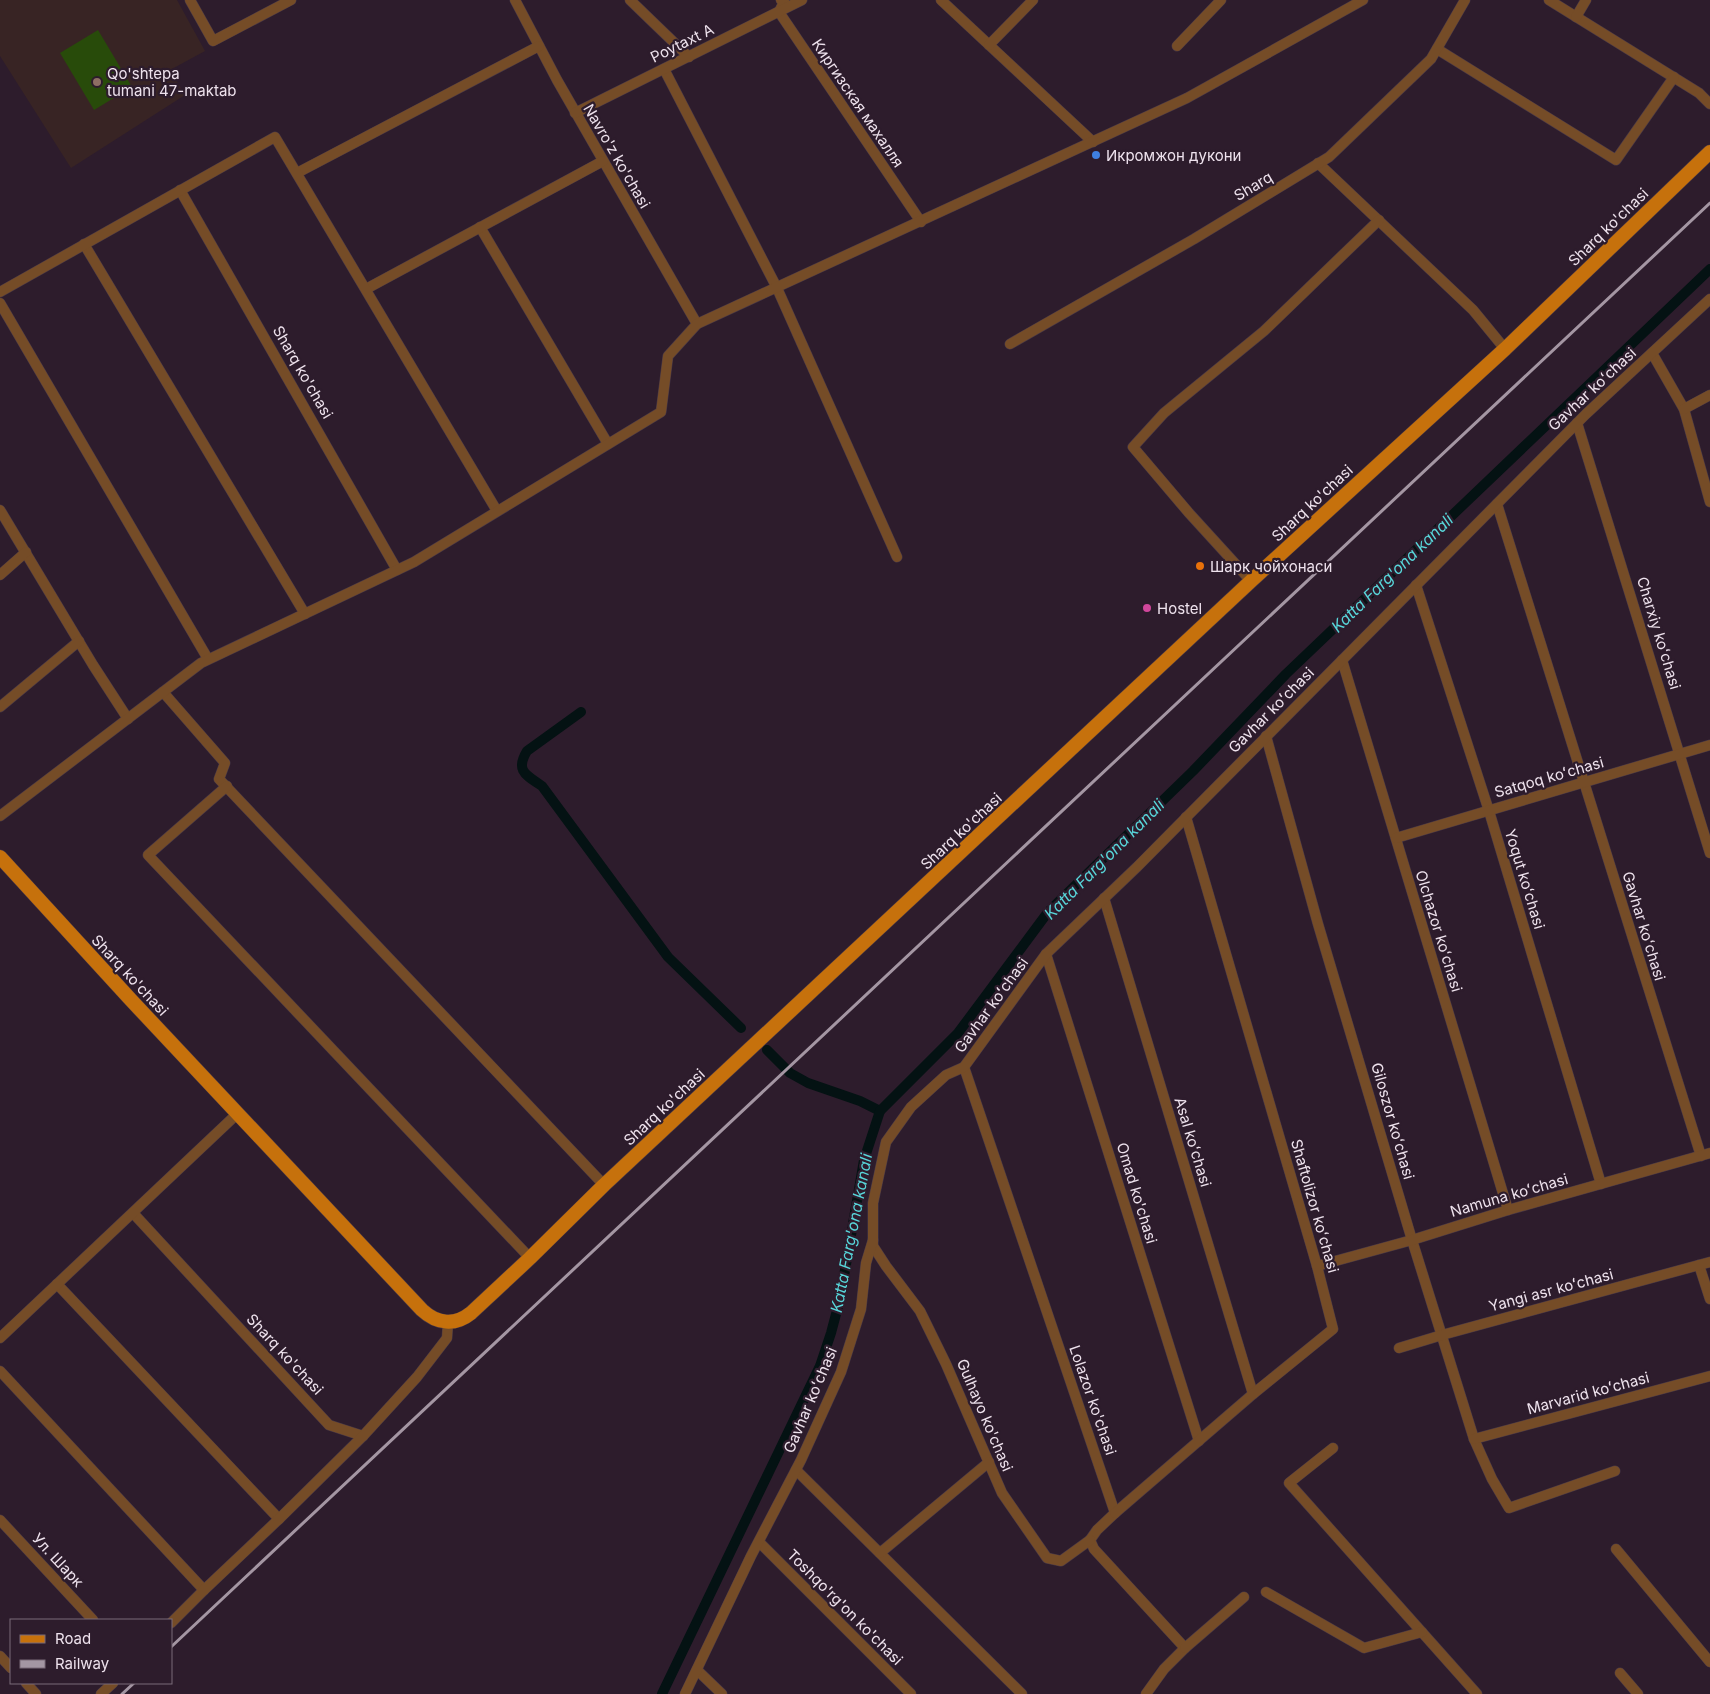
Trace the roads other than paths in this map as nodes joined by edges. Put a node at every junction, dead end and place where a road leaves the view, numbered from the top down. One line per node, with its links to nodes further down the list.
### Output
1 (190, 0): 2 (street)
2 (291, 0)
3 (515, 0): 17 (street, Navro'z ko'chasi)
4 (630, 0): 20 (street)
5 (781, 0): 14 (street)
6 (802, 0): 14 (street, Poytaxt A)
7 (941, 0): 16 (street)
8 (1033, 0): 16 (street)
9 (1221, 0): 18 (street)
10 (1364, 0): 25 (street)
11 (1465, 0): 19 (street, Sharq)
12 (1549, 0): 15 (street)
13 (1586, 0): 15 (street)
14 (779, 12): 20 (street, Poytaxt A); 32 (street, Киргизская махалля)
15 (1576, 17): 22 (street)
16 (989, 45): 25 (street)
17 (539, 46): 24 (street, Navro'z ko'chasi); 29 (street)
18 (1177, 46)
19 (1437, 49): 22 (street); 28 (street, Sharq)
20 (689, 57): 21 (street, Poytaxt A)
21 (664, 69): 24 (street, Poytaxt A); 35 (street)
22 (1674, 77): 23 (street)
23 (1710, 104)
24 (575, 113): 27 (street, Navro'z ko'chasi)
25 (1093, 142): 32 (street)
26 (1710, 152): 42 (main road, Sharq ko'chasi)
27 (603, 161): 33 (street); 40 (street, Navro'z ko'chasi)
28 (1318, 164): 31 (street); 41 (street, Sharq)
29 (297, 173): 30 (street); 36 (street)
30 (180, 190): 34 (street); 55 (street, Sharq ko'chasi)
31 (1379, 220): 42 (street); 57 (street)
32 (921, 222): 35 (street)
33 (480, 227): 36 (street); 47 (street)
34 (84, 244): 37 (street); 59 (street)
35 (777, 288): 40 (street); 54 (street)
36 (366, 289): 52 (street)
37 (0, 292)
38 (1710, 299): 43 (street, Gavhar koʻchasi)
39 (0, 303): 61 (street)
40 (697, 324): 47 (street)
41 (1010, 344)
42 (1504, 349): 57 (main road, Sharq ko'chasi)
43 (1652, 353): 45 (street); 46 (street, Gavhar koʻchasi)
44 (1710, 395): 45 (street)
45 (1684, 409): 48 (street)
46 (1578, 423): 50 (street, Gavhar koʻchasi); 68 (street, Charxiy koʻchasi)
47 (608, 444): 52 (street)
48 (1706, 471): 49 (street)
49 (1710, 502)
50 (1497, 504): 58 (street, Gavhar koʻchasi); 69 (street, Gavhar koʻchasi)
51 (0, 510): 53 (street)
52 (497, 511): 55 (street)
53 (26, 552): 56 (street); 60 (street)
54 (896, 557)
55 (397, 570): 59 (street)
56 (0, 575)
57 (1251, 581): 83 (main road, Sharq ko'chasi)
58 (1416, 584): 62 (street, Gavhar koʻchasi); 71 (street, Yoqut koʻchasi)
59 (305, 614): 61 (street)
60 (79, 641): 64 (street); 65 (street)
61 (208, 660): 63 (street)
62 (1342, 660): 66 (street, Gavhar koʻchasi); 74 (street, Olchazor koʻchasi)
63 (163, 692): 65 (street); 70 (street)
64 (0, 707)
65 (128, 719): 72 (street)
66 (1266, 736): 73 (street, Gavhar koʻchasi); 87 (street, Giloszor koʻchasi)
67 (1710, 746): 68 (street, Satqoq koʻchasi)
68 (1680, 754): 69 (street, Satqoq koʻchasi); 75 (street, Charxiy koʻchasi)
69 (1583, 783): 71 (street, Satqoq koʻchasi); 81 (street, Gavhar koʻchasi)
70 (227, 786): 83 (street); 88 (street)
71 (1489, 811): 74 (street, Satqoq koʻchasi); 82 (street, Yoqut koʻchasi)
72 (0, 816)
73 (1186, 817): 77 (street, Gavhar koʻchasi); 91 (street, Shaftolizor koʻchasi)
74 (1396, 838): 84 (street, Olchazor koʻchasi)
75 (1710, 853)
76 (0, 857): 80 (main road, Sharq ko'chasi)
77 (1104, 898): 78 (street, Gavhar koʻchasi); 100 (street, Asal koʻchasi)
78 (1046, 954): 79 (street, Gavhar koʻchasi); 103 (street, Omad ko'chasi)
79 (964, 1068): 86 (street, Gavhar koʻchasi); 108 (street, Lolazor ko'chasi)
80 (238, 1113): 85 (street); 94 (main road, Sharq ko'chasi)
81 (1705, 1154): 82 (street, Namuna koʻchasi)
82 (1601, 1184): 84 (street, Namuna koʻchasi)
83 (604, 1185): 88 (main road, Sharq ko'chasi)
84 (1508, 1210): 87 (street, Namuna koʻchasi)
85 (133, 1213): 92 (street); 101 (street, Sharq ko'chasi)
86 (873, 1240): 105 (street, Gulhayo ko'chasi); 106 (street, Gavhar koʻchasi)
87 (1412, 1240): 91 (street, Namuna koʻchasi); 95 (street, Giloszor koʻchasi)
88 (530, 1258): 94 (main road, Sharq ko'chasi)
89 (1710, 1262): 90 (street, Yangi asr koʻchasi)
90 (1699, 1265): 93 (street); 95 (street, Yangi asr koʻchasi)
91 (1317, 1266): 100 (street, Shaftolizor koʻchasi)
92 (57, 1284): 96 (street); 109 (street)
93 (1710, 1300)
94 (448, 1322): 101 (street)
95 (1442, 1335): 97 (street, Yangi asr koʻchasi); 102 (street, Giloszor koʻchasi)
96 (0, 1338)
97 (1399, 1348)
98 (0, 1371): 115 (street)
99 (1710, 1376): 102 (street, Marvarid koʻchasi)
100 (1253, 1394): 103 (street, Shaftolizor koʻchasi)
101 (363, 1436): 109 (street)
102 (1474, 1440): 107 (street, Giloszor koʻchasi)
103 (1199, 1441): 108 (street, Shaftolizor koʻchasi)
104 (1332, 1448): 120 (street)
105 (988, 1462): 111 (street, Gulhayo ko'chasi); 114 (street)
106 (796, 1470): 112 (street, Gavhar koʻchasi); 114 (street)
107 (1615, 1471)
108 (1115, 1513): 111 (street)
109 (279, 1519): 115 (street)
110 (0, 1520): 118 (street, Ул. Шарк)
111 (1090, 1540): 121 (street)
112 (758, 1542): 125 (street, Gavhar koʻchasi); 133 (street, Toshqo'rg'on ko'chasi)
113 (1616, 1549): 123 (street)
114 (880, 1553): 134 (street)
115 (204, 1590): 119 (street)
116 (1266, 1592): 120 (street)
117 (1244, 1598): 121 (street)
118 (92, 1619)
119 (172, 1622)
120 (1422, 1632): 136 (street)
121 (1185, 1648): 135 (street)
122 (0, 1656): 124 (street)
123 (1710, 1662)
124 (10, 1667)
125 (697, 1670): 131 (street, Gavhar koʻchasi); 132 (street)
126 (1620, 1673): 137 (street)
127 (27, 1684): 129 (street)
128 (112, 1684): 130 (street)
129 (36, 1694)
130 (101, 1694)
131 (685, 1694)
132 (722, 1694)
133 (911, 1694)
134 (1022, 1694)
135 (1146, 1694)
136 (1477, 1694)
137 (1638, 1694)

